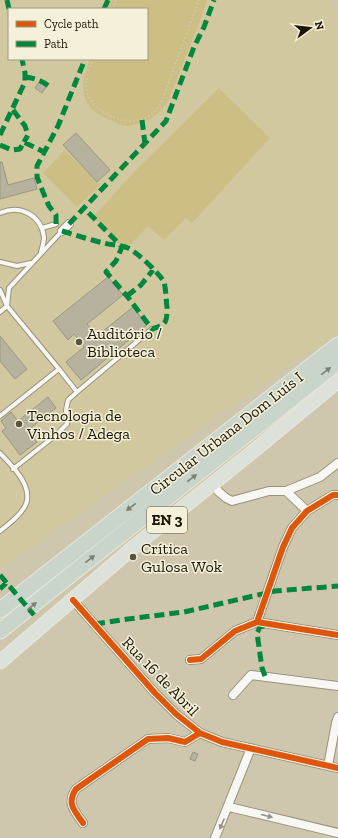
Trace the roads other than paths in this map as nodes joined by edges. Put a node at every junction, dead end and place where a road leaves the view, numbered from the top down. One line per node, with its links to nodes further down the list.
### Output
1 (0, 213): 4 (lane)
2 (56, 224): 4 (lane)
3 (69, 224): 5 (street)
4 (42, 228): 6 (lane)
5 (62, 231): 6 (lane)
6 (41, 253): 8 (lane)
7 (0, 262): 8 (lane)
8 (32, 263): 10 (lane)
9 (0, 290): 10 (lane)
10 (7, 306): 11 (lane); 15 (lane)
11 (0, 312)
12 (152, 329): 17 (lane)
13 (338, 344): 28 (highway, Circular Urbana Dom Luís I, one-way to 28)
14 (338, 362): 30 (highway, Circular Urbana Dom Luís I, one-way to 14)
15 (59, 369): 17 (lane); 18 (lane)
16 (338, 380): 22 (main road, EN 3)
17 (77, 392): 21 (lane)
18 (0, 416)
19 (0, 453): 21 (lane)
20 (338, 463): 23 (street)
21 (13, 468): 26 (lane)
22 (212, 484): 23 (street); 27 (main road, EN 3)
23 (286, 491): 25 (street)
24 (338, 495): 25 (street)
25 (307, 511): 29 (street)
26 (0, 531)
27 (73, 600): 33 (main road, EN 3); 37 (street, Rua 16 de Abril)
28 (0, 610)
29 (257, 622): 31 (street); 32 (street)
30 (2, 630)
31 (338, 635)
32 (190, 660)
33 (0, 662)
34 (338, 686): 35 (street)
35 (233, 695)
36 (338, 717): 39 (street)
37 (200, 734): 38 (street, Rua 16 de Abril); 42 (street)
38 (251, 748): 39 (street, Rua 16 de Abril); 41 (street)
39 (328, 766): 40 (street, Rua 16 de Abril)
40 (338, 768)
41 (229, 807): 43 (street, one-way to 43); 44 (street, one-way to 44)
42 (84, 823)
43 (338, 833)
44 (215, 838)

